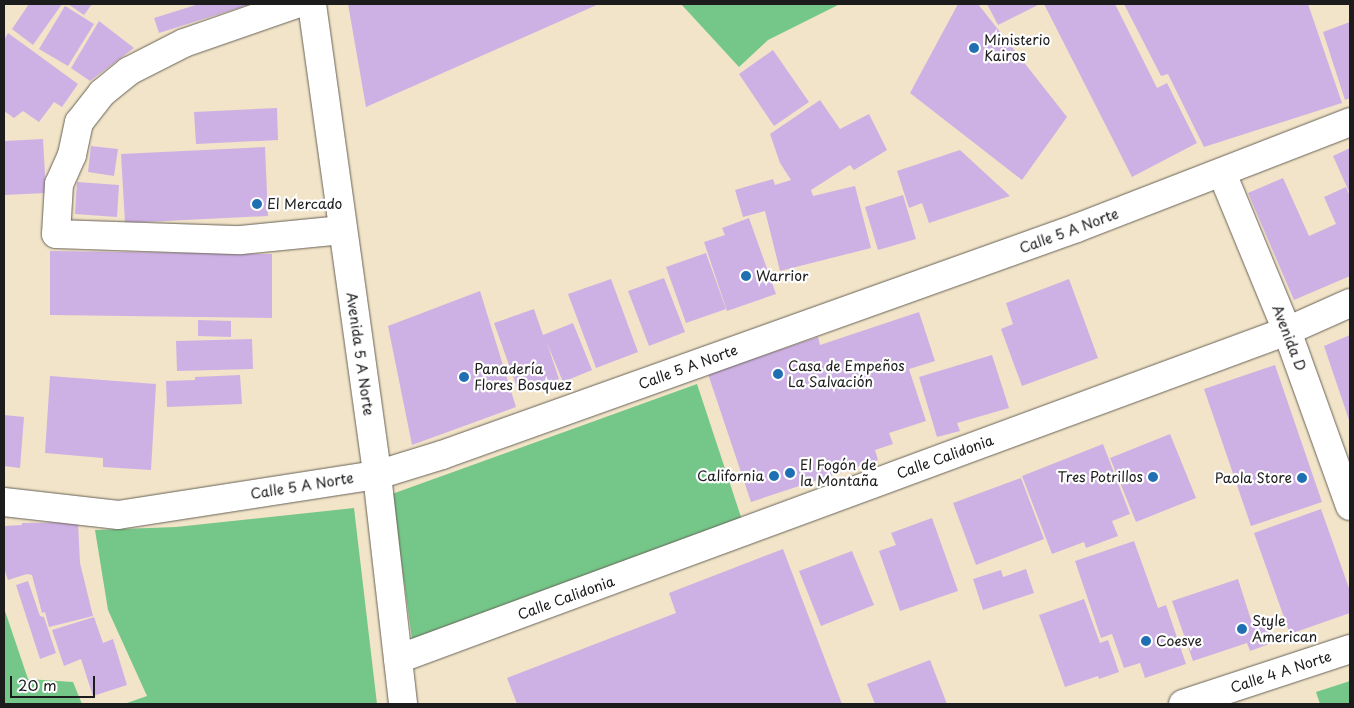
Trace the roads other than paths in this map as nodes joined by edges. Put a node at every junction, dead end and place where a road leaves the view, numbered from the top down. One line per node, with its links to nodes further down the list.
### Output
1 (296, 4): 5 (street)
2 (312, 4): 5 (street, Avenida 5 A Norte)
3 (1350, 122): 4 (street, Calle 5 A Norte)
4 (1222, 173): 7 (street, Avenida D); 8 (street, Calle 5 A Norte)
5 (343, 230): 8 (street, Avenida 5 A Norte)
6 (1350, 303): 7 (street, Calle Calidonia)
7 (1287, 331): 10 (street, Avenida D); 12 (street, Calle Calidonia)
8 (377, 475): 9 (street, Calle 5 A Norte); 12 (street, Avenida 5 A Norte)
9 (4, 502)
10 (1350, 506)
11 (1350, 649): 14 (street, Calle 4 A Norte)
12 (398, 659): 13 (street, Avenida 5 A Norte)
13 (403, 704)
14 (1183, 704)

